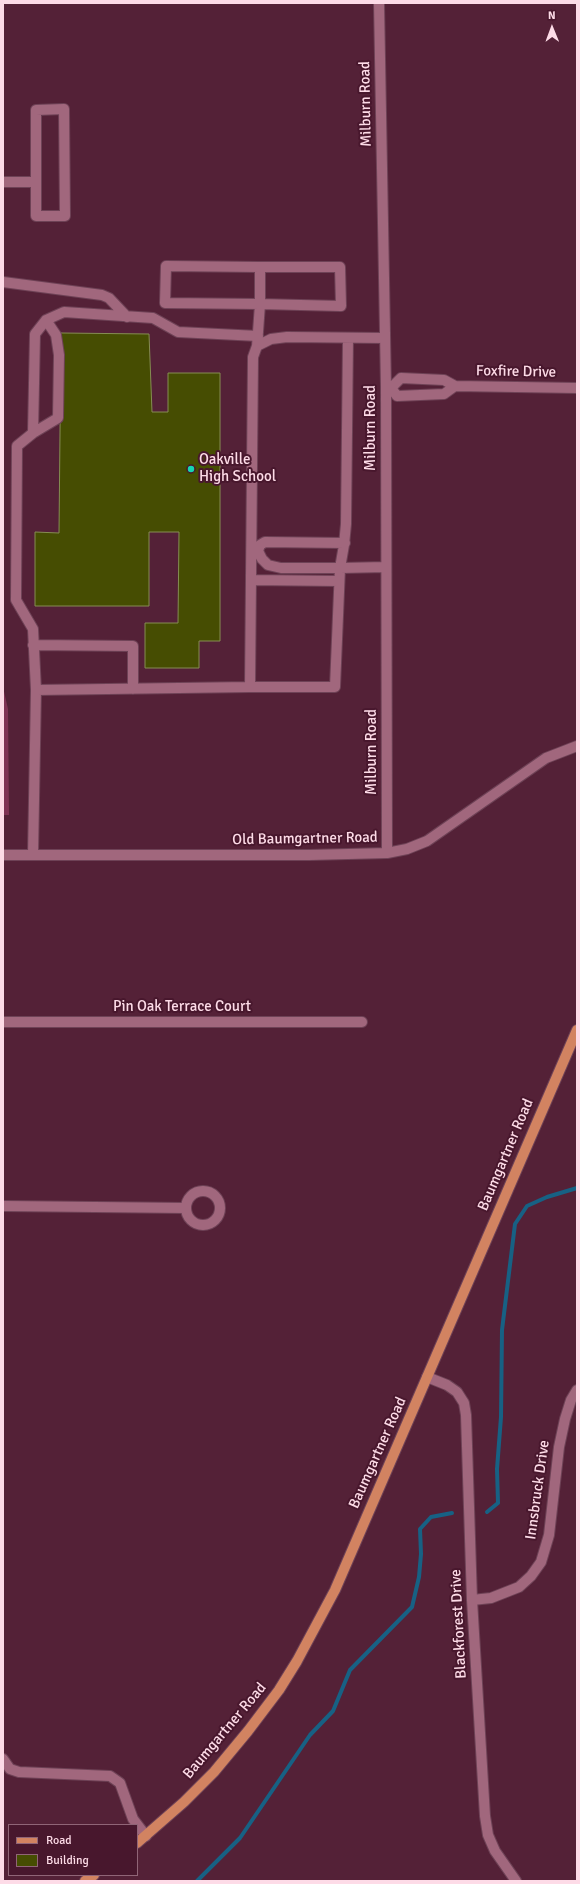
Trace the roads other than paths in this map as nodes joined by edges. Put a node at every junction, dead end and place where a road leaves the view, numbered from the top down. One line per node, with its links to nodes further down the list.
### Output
1 (379, 3): 10 (street, Milburn Road)
2 (3, 182): 3 (street)
3 (36, 182): 3 (street)
4 (260, 267): 6 (street); 6 (street); 6 (street)
5 (3, 282): 7 (street)
6 (260, 304): 11 (street)
7 (128, 317): 8 (street); 11 (street)
8 (46, 320): 15 (street); 15 (street)
9 (348, 338): 10 (street); 11 (street); 16 (street)
10 (385, 338): 13 (street, Milburn Road)
11 (258, 341): 19 (street)
12 (455, 386): 13 (street, Foxfire Drive); 13 (street, Foxfire Drive); 14 (street, Foxfire Drive)
13 (388, 388): 17 (street, Milburn Road)
14 (577, 388)
15 (34, 433): 21 (street)
16 (344, 543): 18 (street); 18 (street)
17 (386, 567): 18 (street); 26 (street, Milburn Road)
18 (340, 568): 20 (street)
19 (251, 580): 20 (street); 22 (street)
20 (339, 581): 22 (street)
21 (34, 645): 23 (street); 24 (street)
22 (250, 687): 23 (street)
23 (133, 689): 24 (street)
24 (36, 690): 28 (street)
25 (577, 746): 26 (street, Old Baumgartner Road)
26 (387, 853): 28 (street, Old Baumgartner Road)
27 (3, 855): 28 (street, Old Baumgartner Road)
28 (33, 855)
29 (3, 1022): 30 (street, Pin Oak Terrace Court)
30 (362, 1022)
31 (577, 1030): 34 (main road, Baumgartner Road)
32 (3, 1206): 33 (street)
33 (186, 1208)
34 (427, 1377): 36 (street, Blackforest Drive); 40 (main road, Baumgartner Road)
35 (577, 1390): 36 (street, Innsbruck Drive)
36 (472, 1600): 42 (street, Blackforest Drive)
37 (3, 1760): 38 (street)
38 (136, 1824)
39 (138, 1826): 40 (street)
40 (146, 1836): 41 (main road, Baumgartner Road)
41 (138, 1842)
42 (516, 1881)

